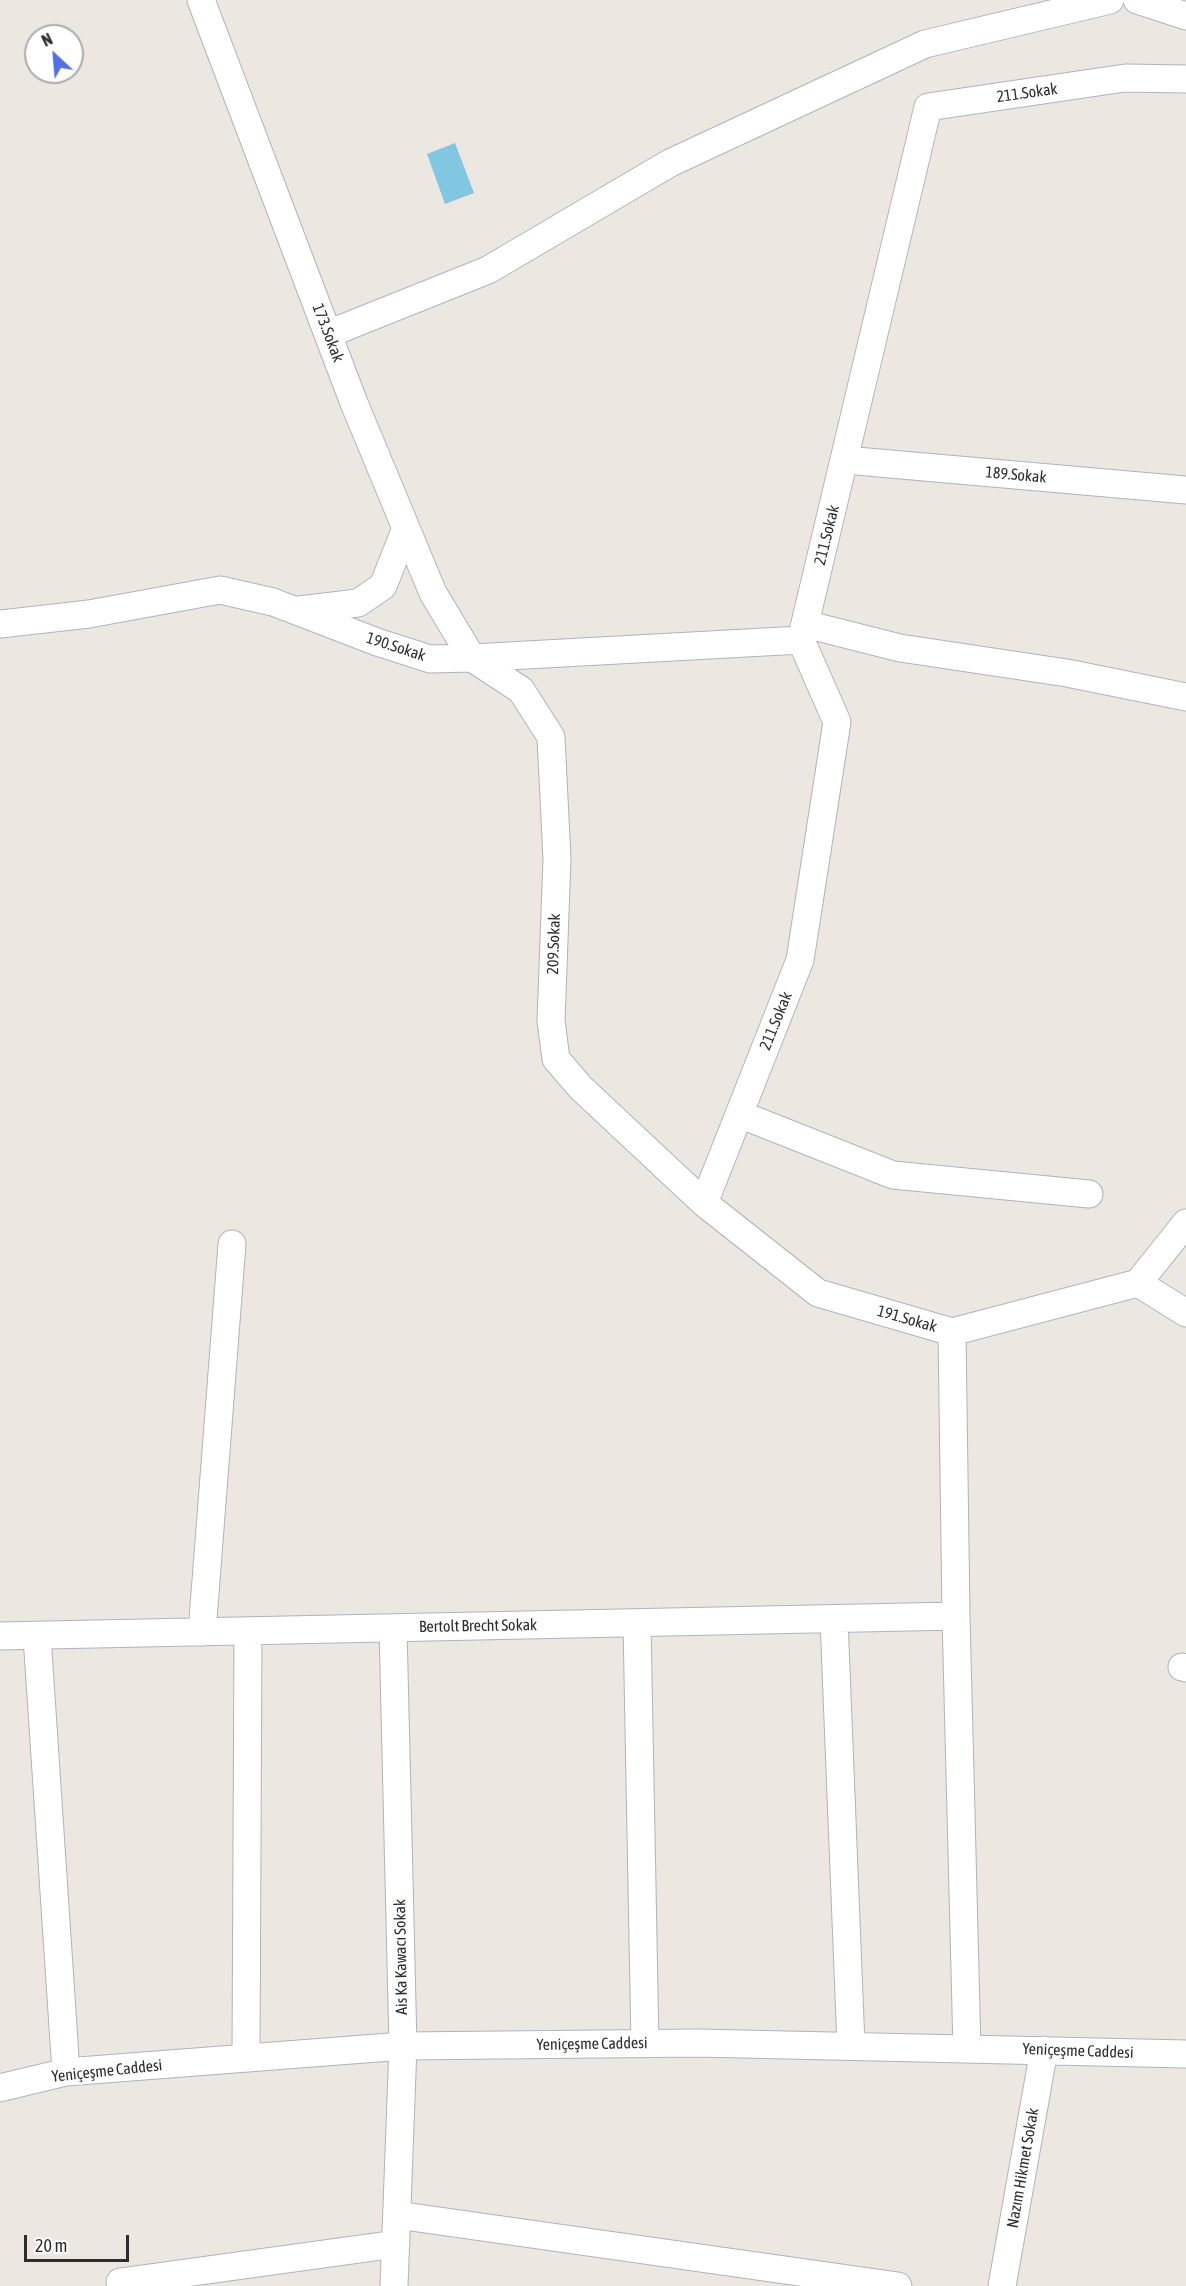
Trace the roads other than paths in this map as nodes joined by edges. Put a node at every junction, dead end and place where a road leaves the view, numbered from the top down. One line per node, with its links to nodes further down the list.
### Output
1 (201, 0): 6 (street, 173.Sokak)
2 (1110, 0): 6 (street)
3 (1137, 0): 4 (street)
4 (1186, 16)
5 (1186, 79): 7 (street, 211.Sokak)
6 (328, 334): 9 (street, 173.Sokak)
7 (845, 460): 8 (street, 189.Sokak); 12 (street, 211.Sokak)
8 (1186, 490)
9 (406, 528): 10 (street); 13 (street, 173.Sokak)
10 (295, 610): 11 (street, 190.Sokak); 13 (street, 190.Sokak)
11 (0, 624)
12 (803, 632): 13 (street, 190.Sokak); 14 (street, 190.Sokak); 15 (street, 211.Sokak)
13 (472, 658): 17 (street, 209.Sokak)
14 (1186, 697)
15 (739, 1114): 16 (street); 17 (street, 211.Sokak)
16 (1089, 1194)
17 (704, 1203): 22 (street, 191.Sokak)
18 (1186, 1222): 20 (street)
19 (232, 1244): 28 (street)
20 (1138, 1283): 21 (street); 22 (street, 191.Sokak)
21 (1186, 1313)
22 (952, 1332): 23 (street)
23 (956, 1616): 24 (street, Bertolt Brecht Sokak); 34 (street)
24 (834, 1619): 25 (street, Bertolt Brecht Sokak); 33 (street)
25 (637, 1623): 26 (street, Bertolt Brecht Sokak); 31 (street)
26 (393, 1628): 27 (street, Bertolt Brecht Sokak); 32 (street, Ais Ka Kawacı Sokak)
27 (248, 1631): 28 (street, Bertolt Brecht Sokak); 37 (street)
28 (202, 1632): 30 (street, Bertolt Brecht Sokak)
29 (0, 1636): 30 (street, Bertolt Brecht Sokak)
30 (37, 1636): 38 (street)
31 (645, 2044): 32 (street, Yeniçeşme Caddesi); 33 (street, Yeniçeşme Caddesi)
32 (403, 2046): 37 (street, Yeniçeşme Caddesi); 40 (street, Ais Ka Kawacı Sokak)
33 (851, 2046): 34 (street, Yeniçeşme Caddesi)
34 (967, 2049): 35 (street, Yeniçeşme Caddesi)
35 (1044, 2050): 36 (street, Yeniçeşme Caddesi); 45 (street, Nazım Hikmet Sokak)
36 (1186, 2054)
37 (246, 2058): 38 (street, Yeniçeşme Caddesi)
38 (66, 2072): 39 (street, Yeniçeşme Caddesi)
39 (0, 2088)
40 (397, 2215): 41 (street, Ais Ka Kawacı Sokak); 44 (street)
41 (396, 2244): 42 (street); 43 (street, Ais Ka Kawacı Sokak)
42 (120, 2282)
43 (394, 2286)
44 (898, 2286)
45 (1002, 2286)

